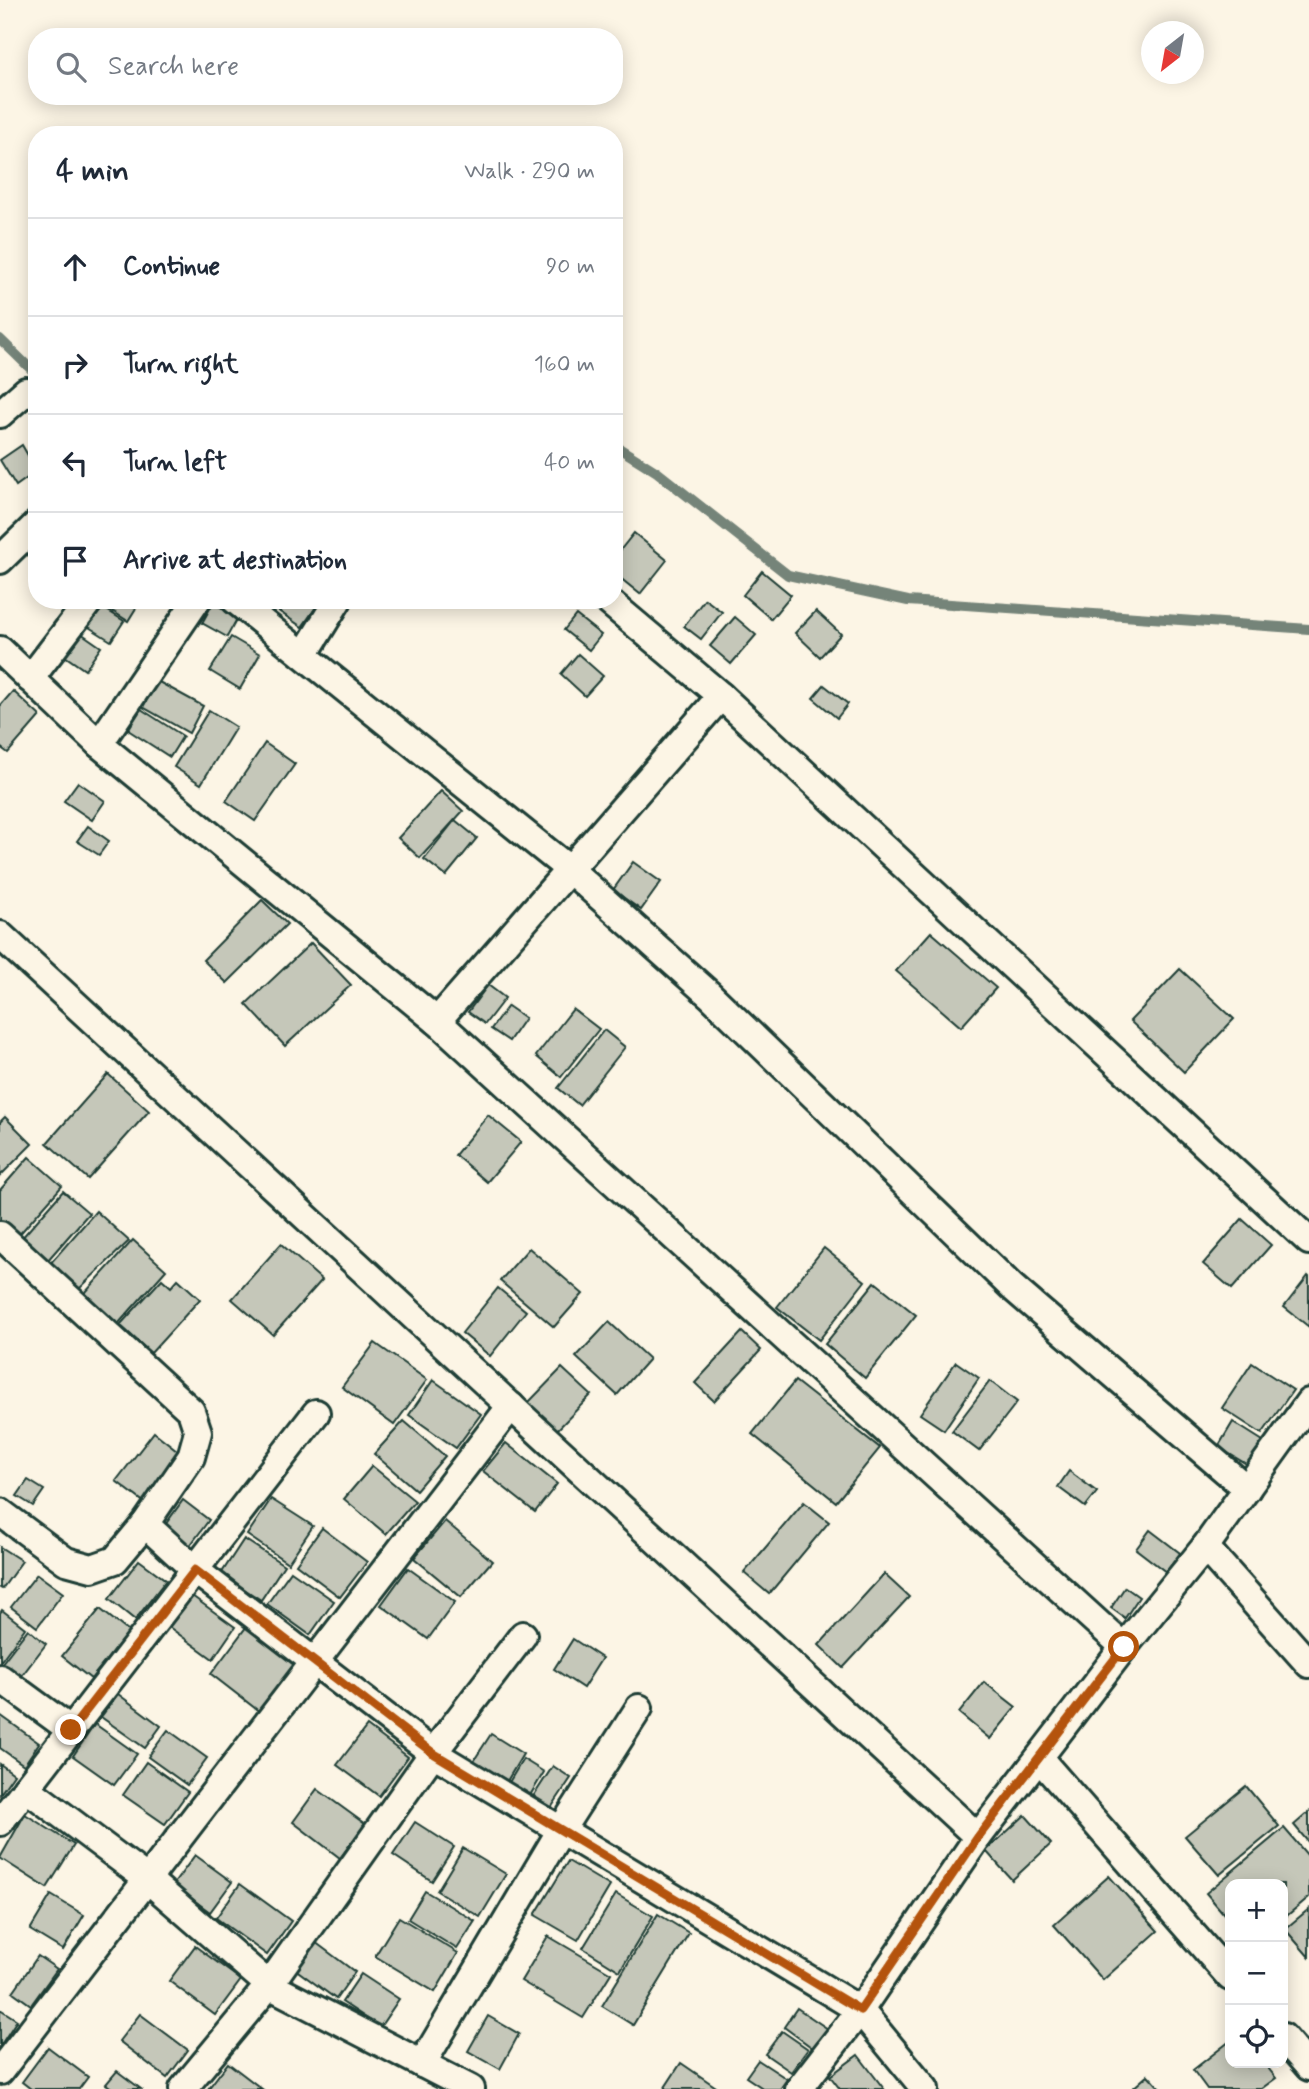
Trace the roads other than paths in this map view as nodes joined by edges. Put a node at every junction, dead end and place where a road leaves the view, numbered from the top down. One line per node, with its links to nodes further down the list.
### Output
1 (26, 391): 2 (street)
2 (0, 414)
3 (28, 533): 4 (street)
4 (0, 560)
5 (83, 609): 12 (street)
6 (191, 609): 14 (street)
7 (246, 609): 11 (street)
8 (332, 609): 11 (street)
9 (618, 609): 13 (street)
10 (0, 650): 12 (street)
11 (304, 655): 15 (street)
12 (30, 679): 14 (street)
13 (721, 696): 15 (street); 19 (street)
14 (99, 744): 17 (street)
15 (570, 870): 17 (street); 23 (street)
16 (0, 936): 21 (street)
17 (437, 1021): 29 (street)
18 (0, 1235): 25 (street)
19 (1309, 1241)
20 (1309, 1402): 23 (street)
21 (511, 1406): 30 (street); 40 (street)
22 (316, 1413): 27 (street)
23 (1247, 1489): 26 (street)
24 (0, 1512): 25 (street)
25 (145, 1524): 27 (street)
26 (1205, 1547): 29 (street); 31 (street)
27 (195, 1570): 30 (street); 34 (street)
28 (523, 1635): 35 (street)
29 (1124, 1647): 36 (street)
30 (316, 1660): 35 (street); 41 (street)
31 (1309, 1664)
32 (0, 1678): 34 (street)
33 (639, 1708): 39 (street)
34 (71, 1730): 37 (street)
35 (433, 1753): 39 (street); 43 (street)
36 (1039, 1758): 40 (street); 42 (street)
37 (26, 1788): 38 (street); 41 (street)
38 (0, 1822)
39 (561, 1830): 44 (street); 46 (street)
40 (978, 1837): 44 (street)
41 (146, 1878): 43 (street); 48 (street)
42 (1225, 1971)
43 (269, 1985): 46 (street); 49 (street)
44 (860, 2010): 51 (street); 52 (street)
45 (1288, 2043): 47 (street)
46 (422, 2064): 50 (street)
47 (1309, 2067)
48 (0, 2071)
49 (183, 2089)
50 (471, 2089)
51 (799, 2089)
52 (925, 2089)

